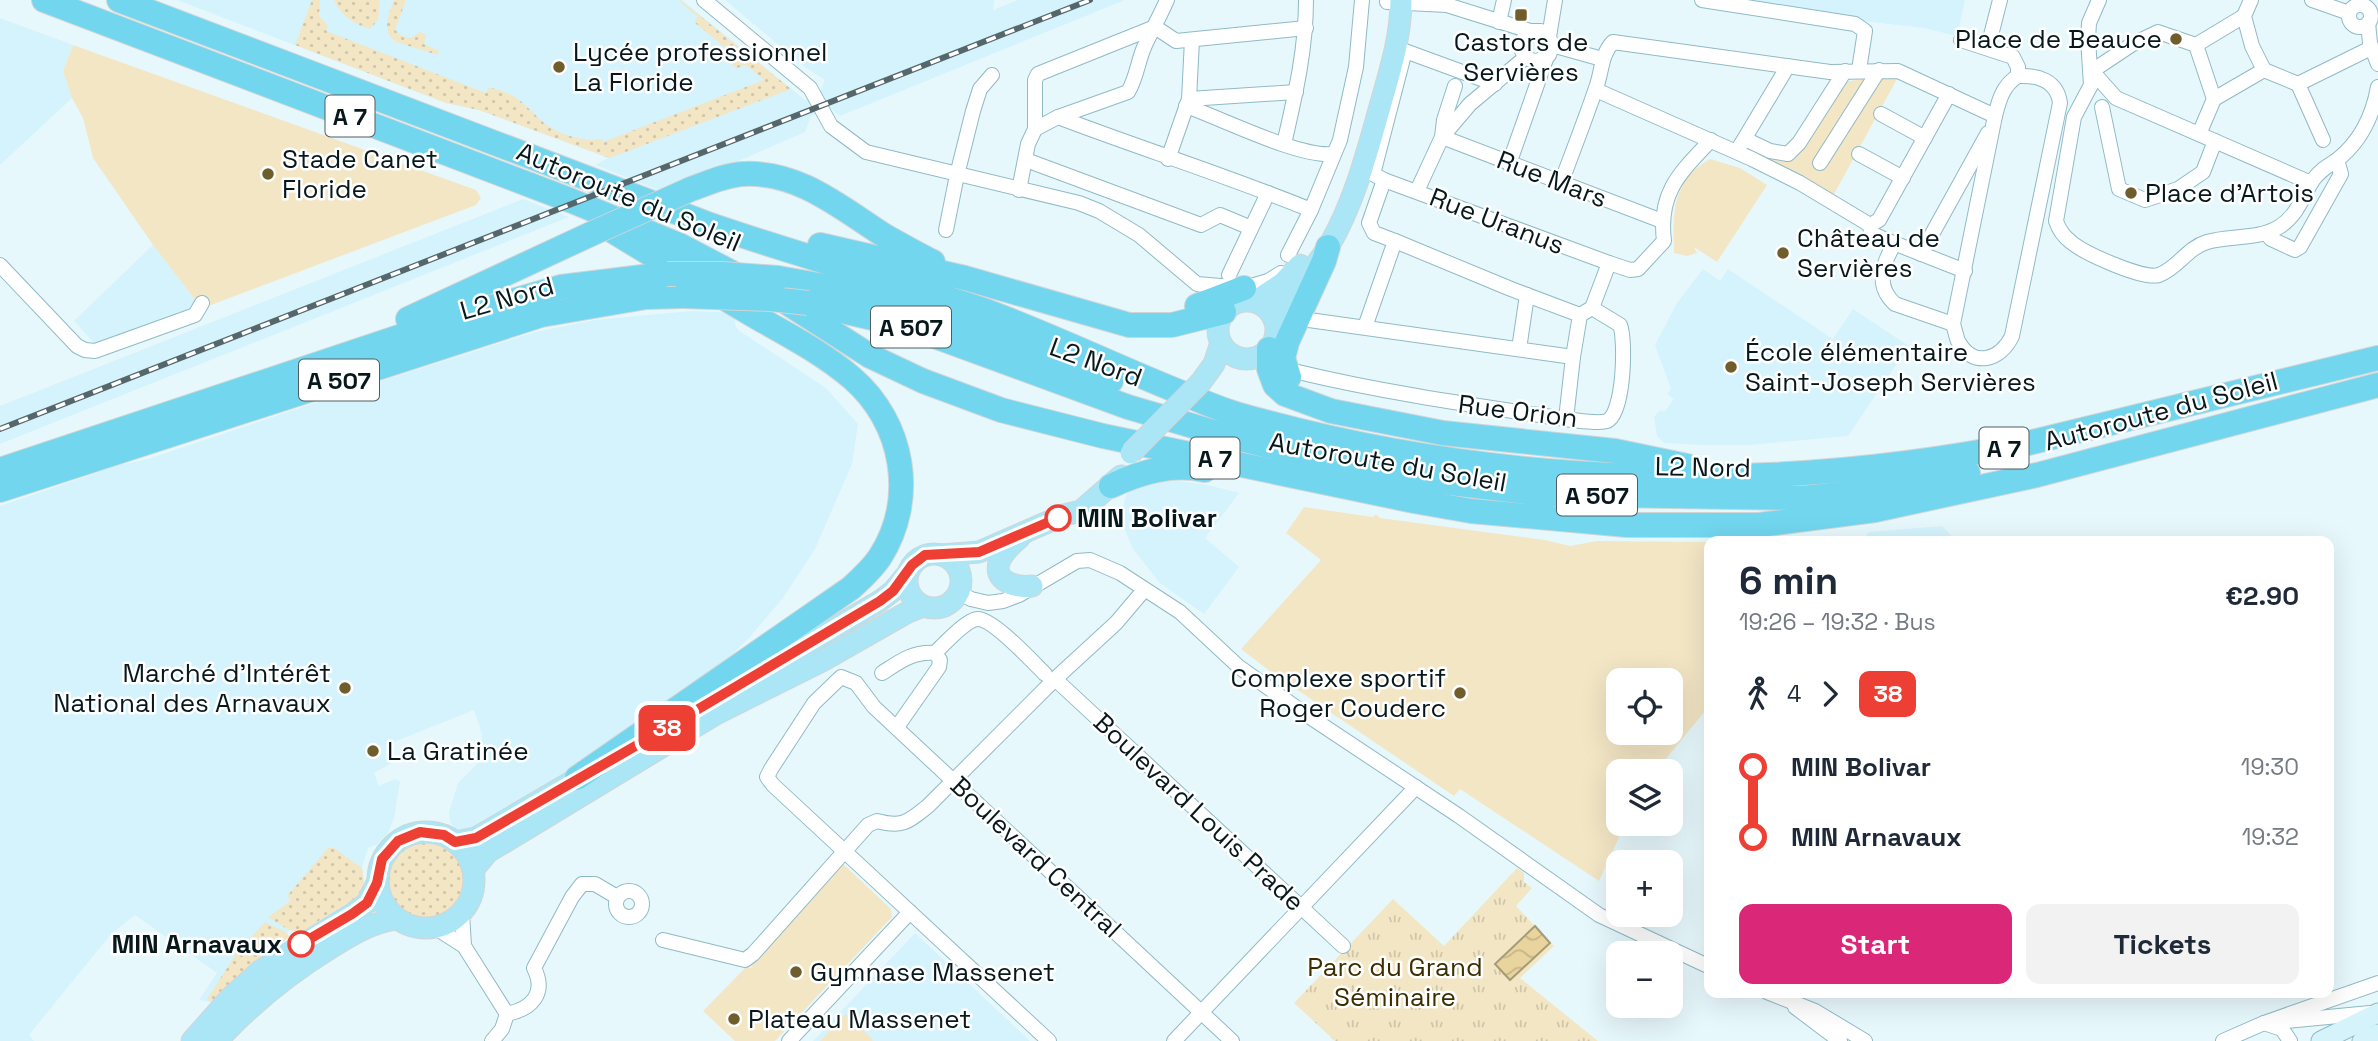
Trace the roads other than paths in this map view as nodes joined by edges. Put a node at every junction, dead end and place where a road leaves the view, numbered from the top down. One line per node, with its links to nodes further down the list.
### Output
1 (32, 0): 21 (highway)
2 (44, 0): 21 (highway, Autoroute du Soleil / A 7)
3 (704, 0): 71 (street)
4 (1167, 0): 19 (street)
5 (1306, 0): 20 (street)
6 (1362, 0): 65 (street)
7 (1504, 0): 18 (street)
8 (1555, 0): 28 (street)
9 (1702, 0): 35 (street)
10 (2000, 0): 25 (street)
11 (2099, 0): 40 (street)
12 (2250, 0): 17 (street)
13 (2312, 0): 16 (street)
14 (122, 1): 62 (highway, Autoroute du Soleil / A 7)
15 (1394, 1): 18 (street); 88 (main road); 90 (main road)
16 (2363, 11): 27 (street)
17 (2244, 16): 26 (street); 34 (street)
18 (1499, 22): 22 (street); 29 (street)
19 (1156, 27): 23 (street); 51 (street); 53 (street)
20 (1306, 28): 23 (street); 44 (street)
21 (126, 31): 79 (highway, Autoroute du Soleil / A 7)
22 (1530, 31): 28 (street); 29 (street)
23 (1192, 40): 48 (street)
24 (1961, 40): 37 (street)
25 (1989, 43)
26 (2196, 45): 40 (street); 47 (street)
27 (2370, 45): 31 (street); 39 (street)
28 (1549, 47): 29 (street); 30 (street); 70 (street)
29 (1523, 52): 38 (street)
30 (1602, 59): 32 (street); 43 (street)
31 (2378, 64)
32 (1788, 66): 35 (street); 57 (street)
33 (1879, 70): 35 (street); 45 (street); 69 (street)
34 (2264, 70): 39 (street); 47 (street)
35 (1852, 71): 57 (street)
36 (992, 75): 71 (street)
37 (2018, 76): 52 (street); 102 (street)
38 (1495, 84): 55 (street); 73 (street)
39 (2298, 84): 59 (street)
40 (2089, 85): 46 (street); 49 (street); 85 (street)
41 (1455, 86): 55 (street)
42 (2378, 87): 68 (street)
43 (1596, 90): 58 (street); 74 (street)
44 (1296, 92): 48 (street); 61 (street)
45 (1950, 94): 52 (street); 56 (street)
46 (2116, 98): 49 (street); 54 (street)
47 (2214, 99): 54 (street)
48 (1188, 103): 61 (street); 66 (street)
49 (2102, 107): 60 (street)
50 (1881, 114): 56 (street)
51 (1058, 117): 53 (street); 66 (street)
52 (1995, 119): 89 (street); 93 (street)
53 (1035, 129): 67 (street)
54 (2199, 134): 60 (street)
55 (1441, 137): 70 (street, Rue Mars); 77 (street)
56 (1925, 138): 72 (street)
57 (1745, 139): 63 (street)
58 (1710, 140): 63 (street); 81 (street)
59 (2323, 140)
60 (2215, 141): 75 (street)
61 (1284, 144): 65 (street)
62 (512, 149): 94 (highway); 115 (highway, Autoroute du Soleil / A 7)
63 (1736, 152): 82 (street)
64 (1859, 154): 72 (street)
65 (1332, 155): 80 (street)
66 (1168, 159): 78 (street)
67 (1026, 160): 76 (street); 83 (street)
68 (2337, 160): 75 (street); 85 (street)
69 (1820, 163)
70 (1509, 164): 74 (street, Rue Mars)
71 (957, 175): 76 (street); 84 (street)
72 (1903, 178): 82 (street)
73 (1384, 180): 77 (street, Rue Uranus); 86 (street)
74 (1561, 183): 81 (street, Rue Mars)
75 (2311, 183): 85 (street)
76 (1019, 190): 95 (street)
77 (1418, 191): 91 (street, Rue Uranus)
78 (1268, 192): 80 (street); 83 (street)
79 (574, 202): 125 (highway, Autoroute du Soleil / A 7); 138 (highway)
80 (1311, 211): 90 (street)
81 (1662, 221): 91 (street, Rue Uranus)
82 (1874, 222): 87 (street)
83 (1251, 228): 95 (street)
84 (947, 230)
85 (2266, 233)
86 (1395, 241): 96 (street); 104 (street)
87 (1890, 241): 89 (street); 102 (street)
88 (1328, 247): 101 (main road); 117 (highway)
89 (1921, 254): 93 (street)
90 (1296, 258): 95 (main road)
91 (1609, 263): 98 (street)
92 (0, 265): 97 (street)
93 (1965, 271): 102 (street)
94 (965, 278): 103 (highway); 112 (highway, bridge)
95 (1243, 288): 99 (main road); 101 (main road); 103 (highway)
96 (1527, 295): 98 (street); 107 (street)
97 (202, 303)
98 (1586, 311): 108 (street); 116 (street, Rue Orion)
99 (1224, 312): 103 (highway); 105 (main road)
100 (1309, 320): 104 (street)
101 (1276, 323): 106 (main road)
102 (1953, 324)
103 (1154, 325)
104 (1365, 327): 107 (street)
105 (1221, 343): 109 (main road); 113 (main road)
106 (1269, 349): 109 (main road); 117 (highway)
107 (1519, 349): 108 (street)
108 (1573, 357): 116 (street)
109 (1240, 358): 113 (main road)
110 (2378, 358): 121 (highway, Autoroute du Soleil / A 7)
111 (1298, 372): 116 (street, Rue Orion)
112 (260, 384): 115 (highway, L2 Nord / A 507, bridge); 120 (highway, L2 Nord / A 507)
113 (1206, 384): 119 (main road)
114 (2378, 384): 118 (highway, Autoroute du Soleil / A 7)
115 (1237, 414): 121 (highway, Autoroute du Soleil / A 7)
116 (1566, 419)
117 (1398, 425): 121 (highway)
118 (2196, 432): 123 (highway, L2 Nord / A 507, bridge); 125 (highway, Autoroute du Soleil / A 7)
119 (1136, 455): 122 (main road); 124 (main road)
120 (0, 470)
121 (1741, 477)
122 (1111, 486): 124 (main road); 125 (highway)
123 (0, 490)
124 (1064, 515): 126 (main road)
125 (1627, 525)
126 (1024, 534): 127 (main road); 131 (main road)
127 (979, 552): 128 (main road); 130 (main road)
128 (942, 555): 129 (main road); 130 (main road)
129 (908, 573): 133 (main road); 138 (main road)
130 (959, 583): 131 (street); 133 (main road)
131 (1032, 586): 132 (street)
132 (1144, 590): 136 (street); 140 (street)
133 (923, 606): 143 (main road)
134 (935, 653): 135 (street); 136 (street, Boulevard Louis Prade); 137 (street)
135 (882, 673)
136 (1050, 676): 139 (street); 146 (street, Boulevard Louis Prade)
137 (897, 727): 139 (street, Boulevard Central); 142 (street, Boulevard Central)
138 (577, 778): 141 (main road)
139 (953, 780): 142 (street); 158 (street, Boulevard Central)
140 (1416, 787): 146 (street); 154 (street)
141 (455, 842): 143 (main road); 144 (main road)
142 (845, 852): 147 (street); 151 (street)
143 (473, 870): 148 (main road)
144 (377, 883): 149 (main road); 162 (main road)
145 (617, 897): 160 (street)
146 (1301, 908): 153 (street, Boulevard Louis Prade); 158 (street)
147 (911, 912): 165 (street); 166 (street)
148 (462, 913): 150 (main road); 152 (street)
149 (396, 919): 150 (main road); 163 (main road)
150 (436, 928): 152 (street)
151 (663, 940)
152 (464, 946): 160 (street)
153 (1343, 946)
154 (1704, 964)
155 (2378, 983): 161 (street)
156 (1780, 998): 157 (street)
157 (1788, 1002): 169 (street); 170 (street)
158 (1202, 1012): 167 (street); 168 (street, Boulevard Central)
159 (2378, 1013): 161 (street); 173 (main road)
160 (507, 1014): 164 (street)
161 (2264, 1023): 171 (street); 172 (street)
162 (192, 1041)
163 (218, 1041)
164 (492, 1041)
165 (789, 1041)
166 (1049, 1041)
167 (1174, 1041)
168 (1232, 1041)
169 (1840, 1041)
170 (1865, 1041)
171 (2223, 1041)
172 (2290, 1041)
173 (2321, 1041)

